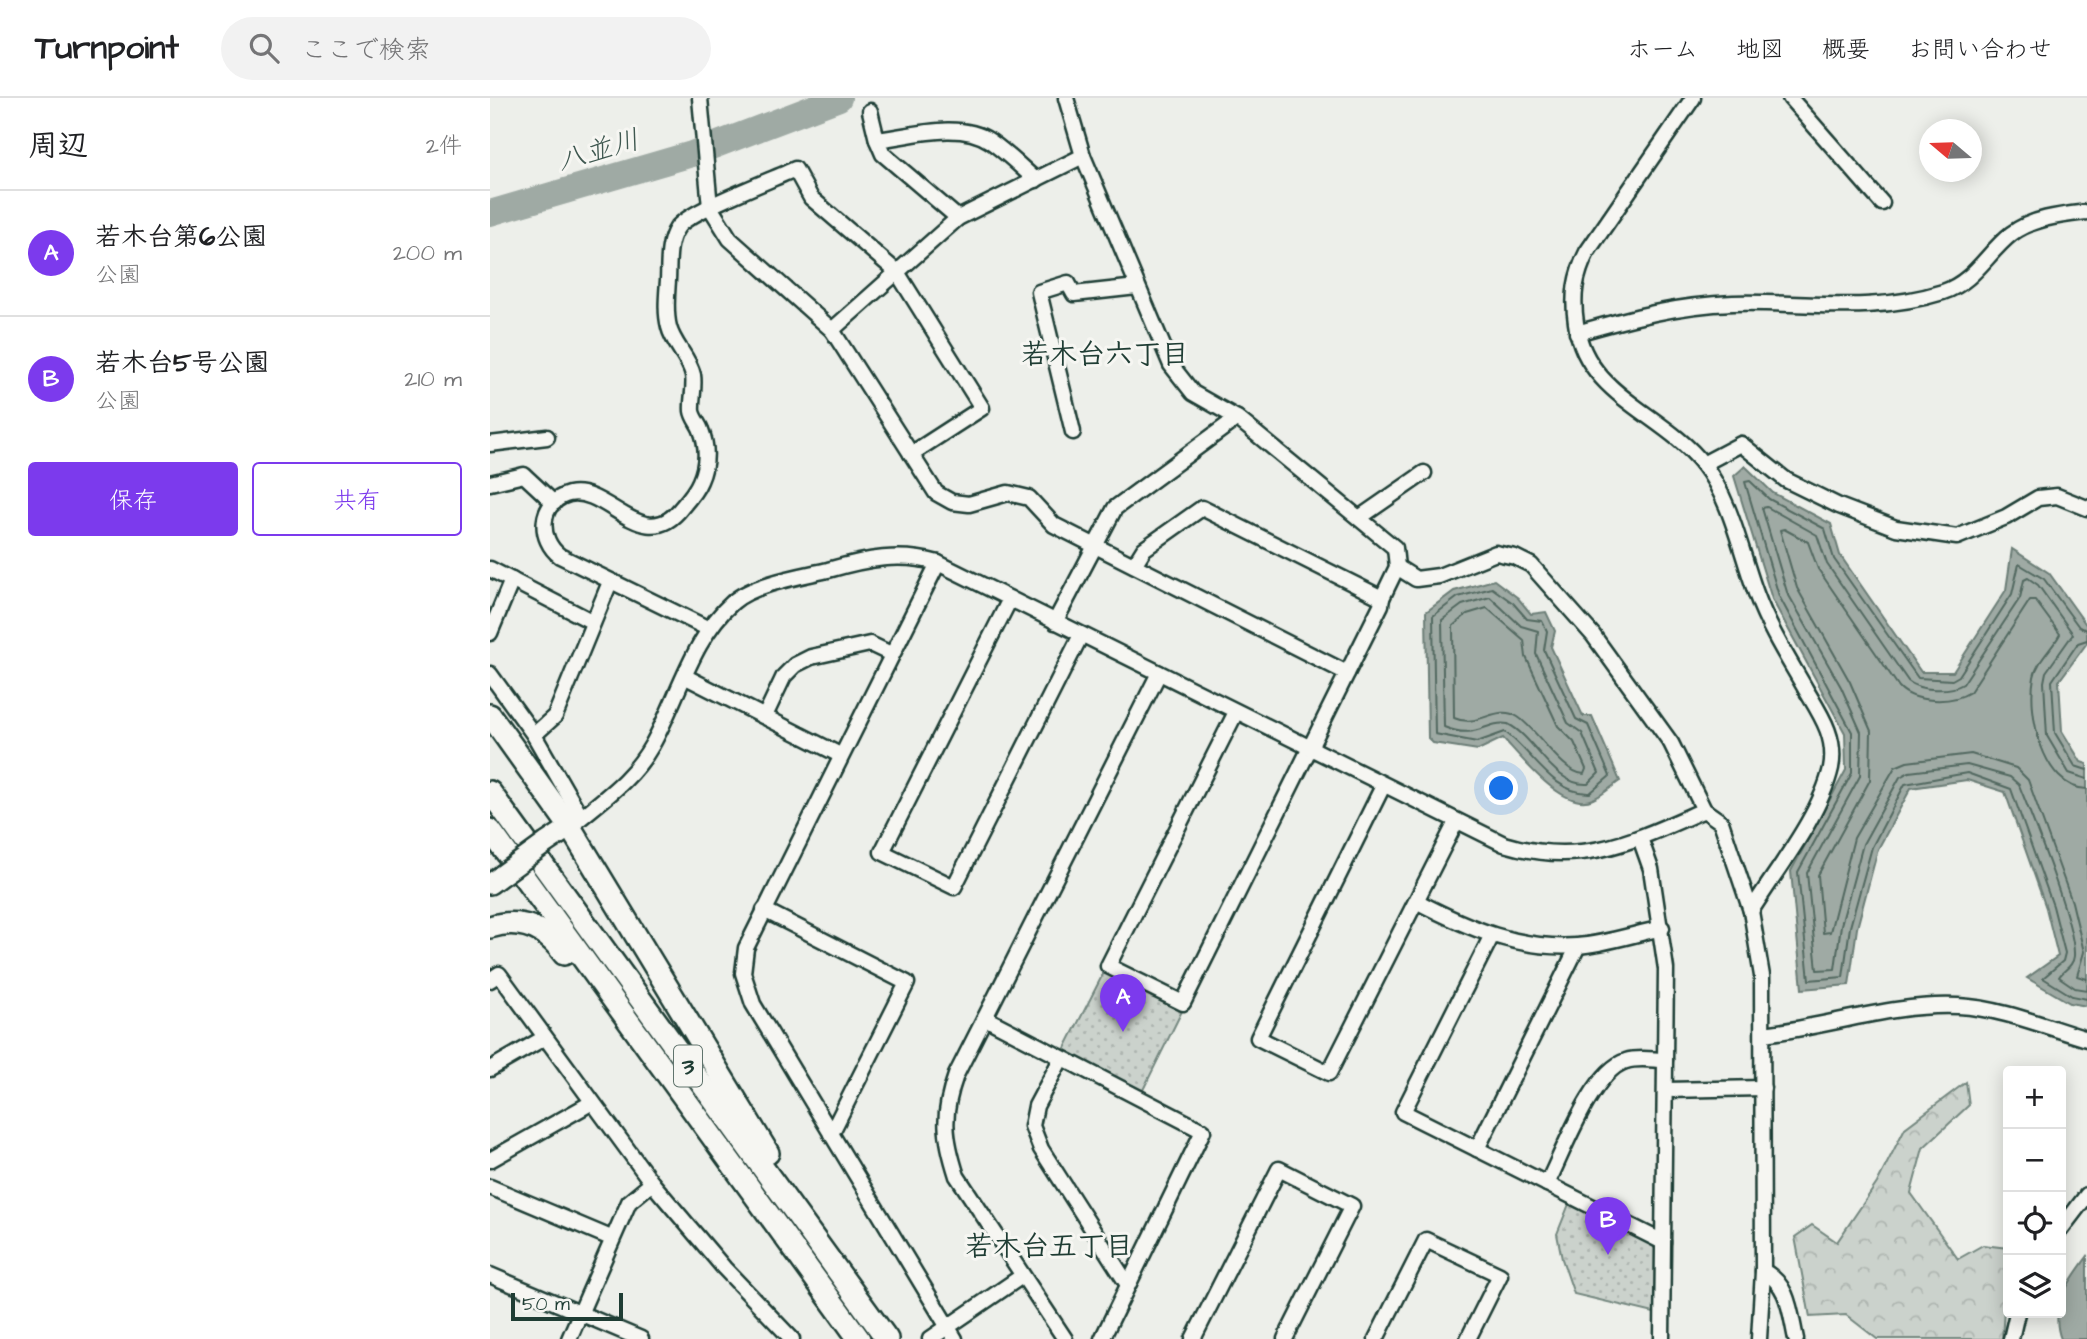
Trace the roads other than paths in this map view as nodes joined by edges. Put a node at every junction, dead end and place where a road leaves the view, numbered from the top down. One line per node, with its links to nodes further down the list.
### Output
1 (700, 98): 10 (street)
2 (1066, 98): 7 (street)
3 (1693, 98): 16 (street)
4 (1790, 98): 9 (street)
5 (870, 111): 6 (street)
6 (877, 140): 8 (street); 12 (street)
7 (1083, 156): 8 (street); 14 (street)
8 (1036, 180): 12 (street)
9 (1882, 203)
10 (710, 207): 13 (street); 15 (street); 25 (street)
11 (2087, 212): 16 (street)
12 (958, 218): 13 (street)
13 (897, 272): 15 (street); 21 (street)
14 (1137, 286): 17 (street); 18 (street)
15 (832, 330): 21 (street)
16 (1577, 333): 22 (street)
17 (1237, 418): 27 (street); 28 (street)
18 (1073, 432)
19 (547, 437): 20 (street)
20 (490, 444)
21 (911, 454): 28 (street)
22 (1703, 464): 26 (street); 63 (street)
23 (1424, 473): 27 (street)
24 (490, 483): 25 (street)
25 (554, 503): 34 (street)
26 (2087, 508)
27 (1359, 518): 31 (street)
28 (1094, 544): 30 (street); 38 (street)
29 (938, 563): 36 (street); 39 (street); 42 (street)
30 (1134, 565): 35 (street); 44 (street)
31 (1397, 567): 35 (street); 55 (street)
32 (490, 569): 33 (street)
33 (512, 580): 37 (street); 40 (street)
34 (610, 582): 37 (street); 39 (street)
35 (1382, 598): 44 (street)
36 (1010, 599): 38 (street); 41 (street)
37 (593, 622): 50 (street)
38 (1055, 622): 41 (street)
39 (709, 629): 46 (street)
40 (490, 633)
41 (1081, 635): 43 (street)
42 (891, 653): 49 (street); 52 (street)
43 (1159, 673): 47 (street); 69 (street)
44 (1347, 673): 51 (street)
45 (490, 674): 50 (street)
46 (686, 677): 49 (street); 56 (street)
47 (1236, 712): 51 (street); 51 (street)
48 (490, 715): 56 (highway)
49 (765, 716): 52 (street)
50 (534, 735): 56 (street)
51 (1310, 748): 53 (street)
52 (840, 755): 62 (street)
53 (1383, 786): 57 (street); 61 (street)
54 (490, 792): 90 (highway, 3)
55 (1704, 810): 59 (street); 63 (street)
56 (575, 822): 60 (main road, bridge); 90 (highway)
57 (1456, 822): 59 (street); 61 (street)
58 (490, 830): 79 (highway, 3)
59 (1640, 838): 65 (street)
60 (496, 879)
61 (1418, 902): 66 (street)
62 (764, 911): 80 (street); 80 (street)
63 (1751, 911): 70 (street)
64 (490, 927): 79 (highway)
65 (1662, 928): 67 (street); 74 (street)
66 (1492, 935): 67 (street); 81 (street)
67 (1578, 946): 81 (street)
68 (490, 980): 71 (street)
69 (985, 1018): 73 (street); 93 (street)
70 (1763, 1034): 72 (street); 76 (street)
71 (544, 1038): 75 (street); 78 (street)
72 (2087, 1039)
73 (1061, 1059): 94 (street); 94 (street)
74 (1665, 1060): 77 (street); 84 (street)
75 (490, 1069)
76 (1763, 1088): 77 (street); 91 (street)
77 (1666, 1090): 89 (street)
78 (591, 1103): 82 (street); 83 (street)
79 (692, 1110): 101 (highway, 3)
80 (831, 1134): 97 (street)
81 (1477, 1149): 84 (street)
82 (490, 1160)
83 (652, 1183): 88 (street); 100 (street)
84 (1547, 1184): 89 (street)
85 (490, 1187): 88 (street)
86 (2087, 1195): 87 (street)
87 (2066, 1222)
88 (611, 1238): 95 (street)
89 (1663, 1242): 110 (street)
90 (838, 1271): 102 (highway, 3)
91 (1763, 1271): 111 (street); 112 (street)
92 (490, 1275): 95 (street)
93 (1022, 1276): 97 (street); 104 (street)
94 (1128, 1285): 105 (street)
95 (579, 1314): 98 (street); 99 (street)
96 (2016, 1318): 113 (street)
97 (951, 1334): 103 (street)
98 (569, 1339)
99 (641, 1339)
100 (792, 1339)
101 (859, 1339)
102 (887, 1339)
103 (930, 1339)
104 (1065, 1339)
105 (1102, 1339)
106 (1193, 1339): 107 (street)
107 (1285, 1339)
108 (1376, 1339): 109 (street)
109 (1468, 1339)
110 (1662, 1339)
111 (1759, 1339)
112 (1796, 1339)
113 (2011, 1339)

